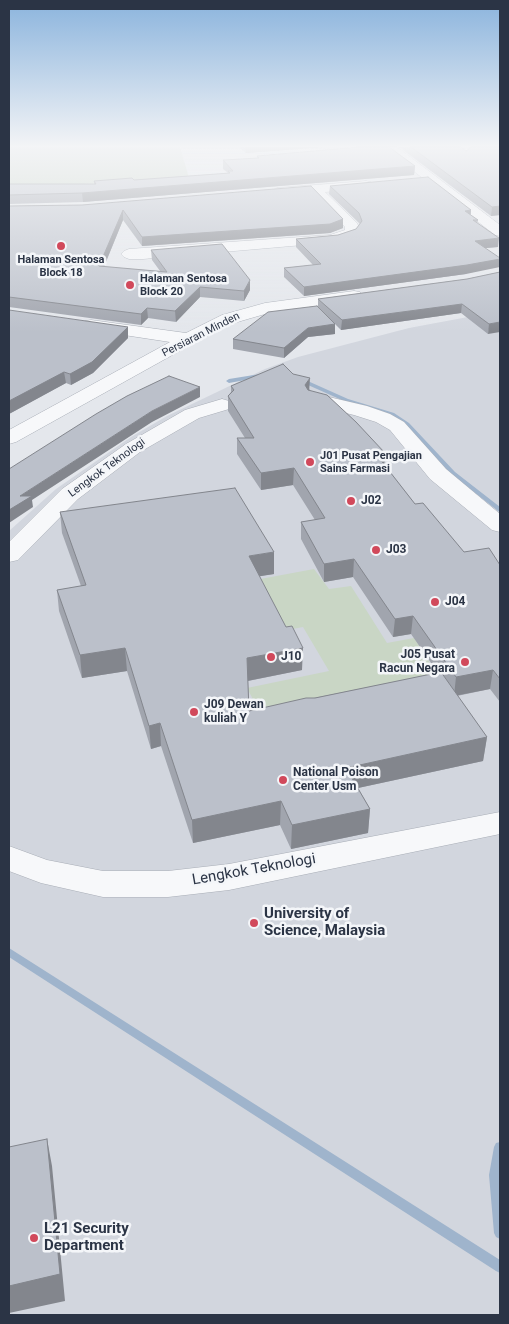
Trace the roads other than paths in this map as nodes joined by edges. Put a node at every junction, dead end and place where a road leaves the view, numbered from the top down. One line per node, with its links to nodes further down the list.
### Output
1 (335, 209): 4 (street)
2 (471, 209): 3 (street)
3 (498, 229)
4 (129, 254)
5 (371, 293): 7 (street, Persiaran Minden)
6 (73, 322): 7 (street)
7 (188, 339): 10 (street, Persiaran Minden)
8 (316, 400): 11 (street)
9 (222, 405): 12 (street, Lengkok Teknologi)
10 (9, 438)
11 (500, 525)
12 (9, 555)
13 (496, 830): 14 (street, Lengkok Teknologi)
14 (9, 858)

